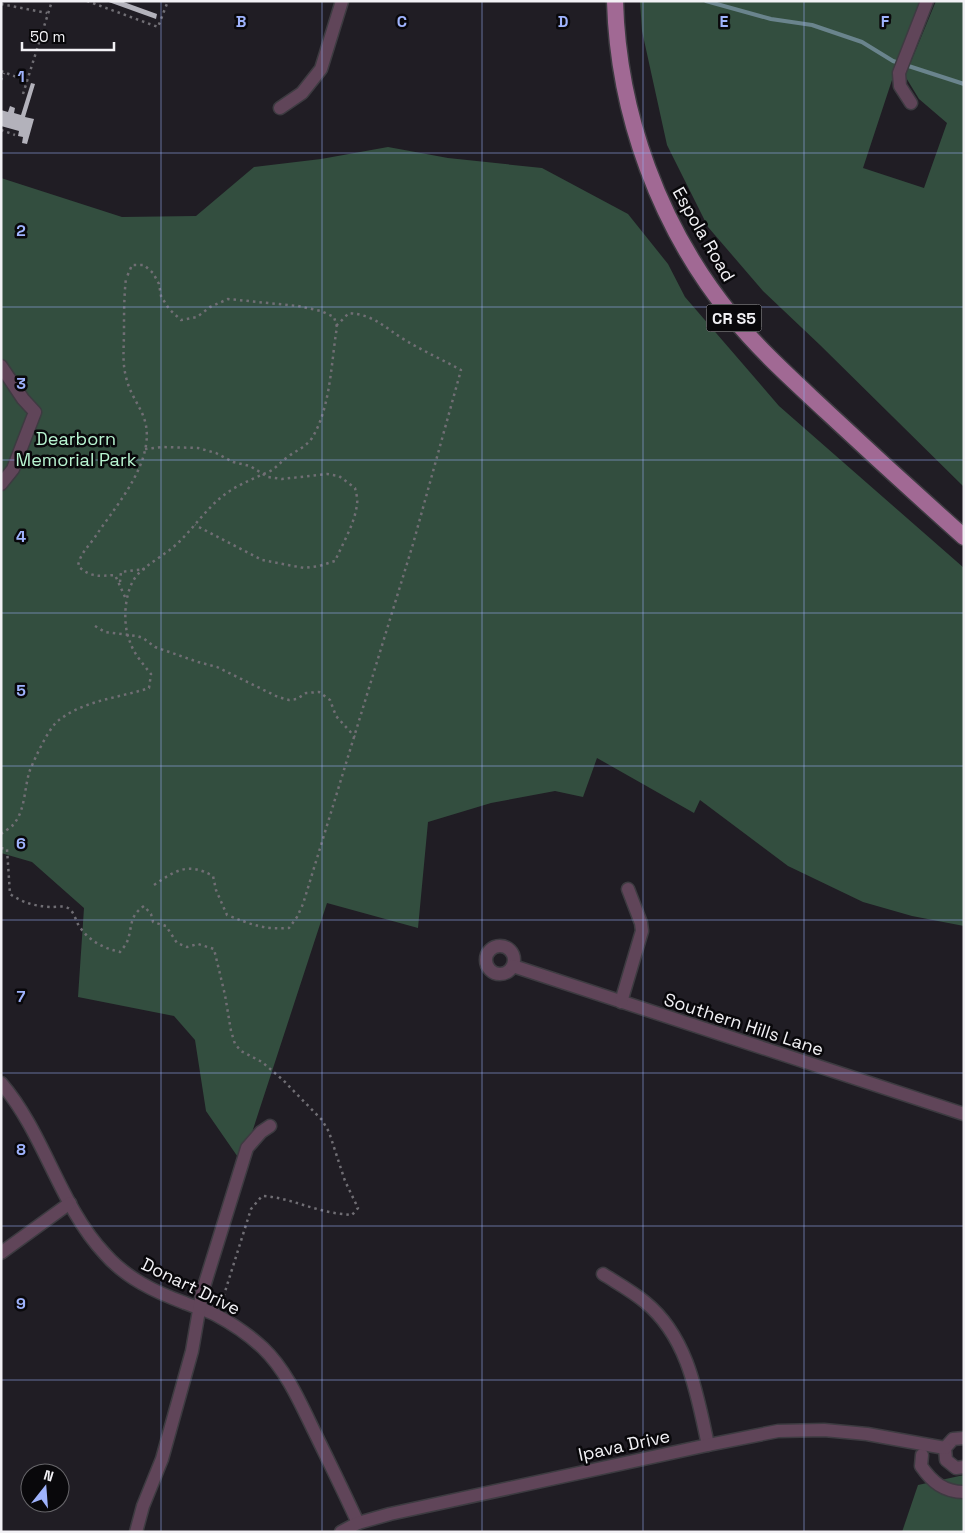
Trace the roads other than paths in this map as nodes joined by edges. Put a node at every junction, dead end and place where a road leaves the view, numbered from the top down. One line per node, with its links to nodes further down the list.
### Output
1 (342, 1): 5 (street)
2 (615, 1): 8 (main road, Espola Road / CR S5)
3 (927, 1): 4 (street)
4 (912, 102)
5 (280, 108)
6 (1, 366): 7 (street)
7 (1, 484)
8 (964, 538)
9 (628, 889): 11 (street)
10 (514, 966): 11 (street, Southern Hills Lane)
11 (621, 1002): 13 (street, Southern Hills Lane)
12 (1, 1083): 15 (street, Donart Drive)
13 (964, 1114)
14 (270, 1126): 18 (street)
15 (70, 1203): 16 (street); 18 (street, Donart Drive)
16 (1, 1253)
17 (603, 1274): 20 (street)
18 (200, 1309): 25 (street, Donart Drive); 26 (street)
19 (964, 1438): 21 (street)
20 (708, 1445): 22 (street, Ipava Drive); 25 (street, Ipava Drive)
21 (945, 1448): 22 (street); 23 (street)
22 (921, 1449): 24 (street)
23 (964, 1467)
24 (964, 1492)
25 (358, 1523): 27 (street, Ipava Drive)
26 (136, 1532)
27 (341, 1532)

